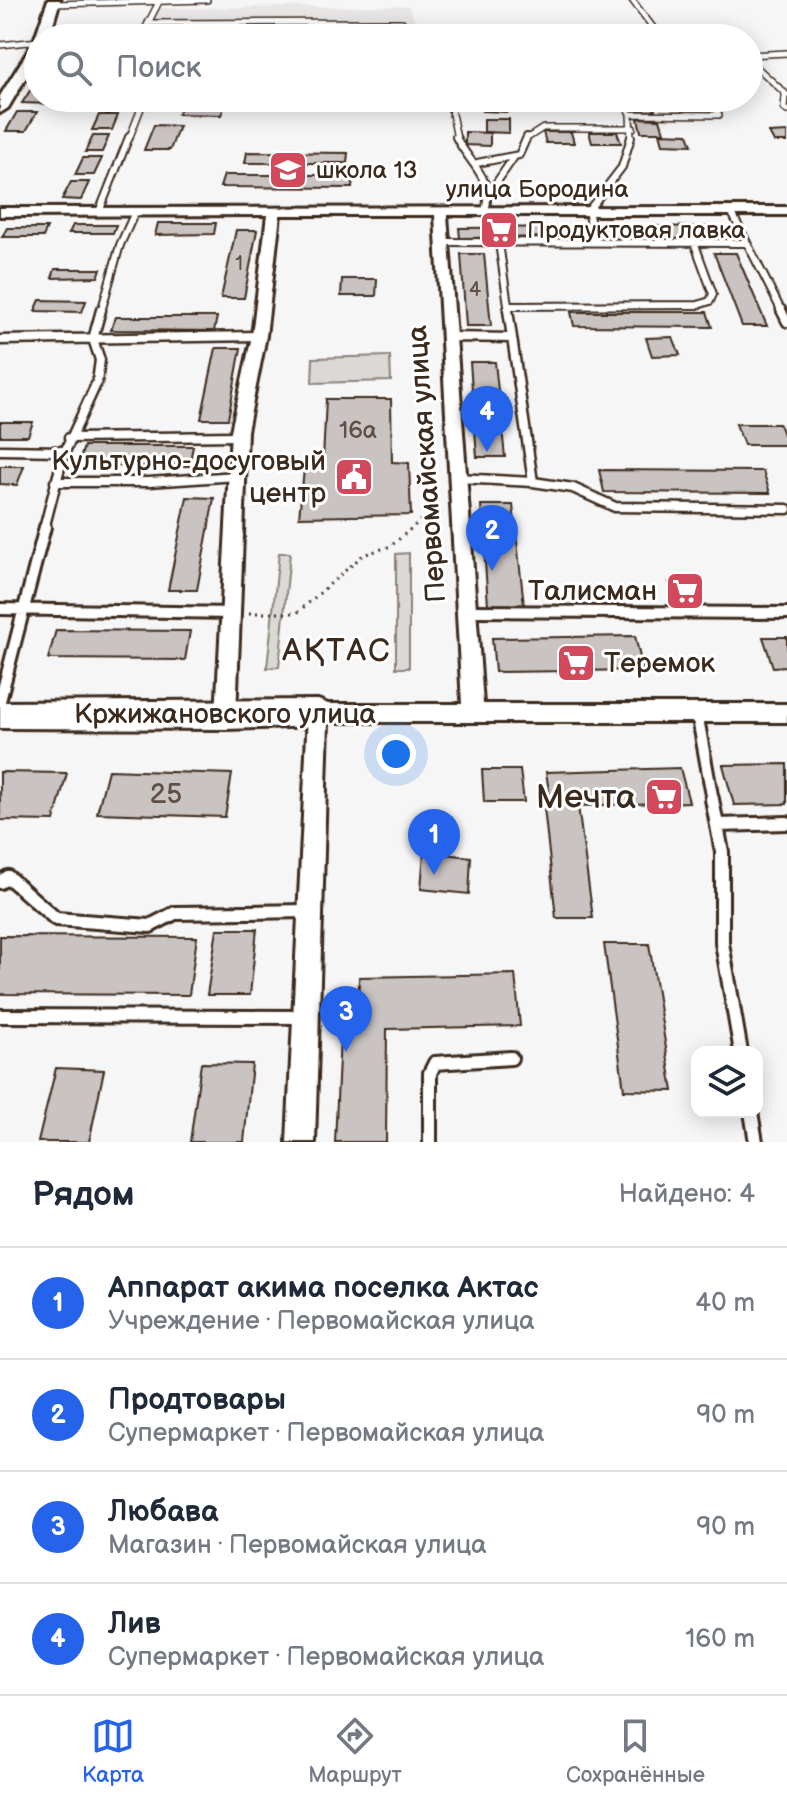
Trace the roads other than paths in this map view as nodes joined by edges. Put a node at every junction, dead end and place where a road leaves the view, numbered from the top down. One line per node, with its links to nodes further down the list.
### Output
1 (207, 0): 3 (lane)
2 (632, 0): 8 (lane)
3 (160, 1): 4 (lane); 6 (lane)
4 (54, 2): 7 (street)
5 (402, 22): 6 (lane)
6 (148, 23)
7 (46, 24)
8 (650, 24)
9 (0, 45): 10 (lane)
10 (24, 46)
11 (787, 53): 12 (lane)
12 (763, 56)
13 (24, 68): 16 (street)
14 (763, 71): 15 (lane)
15 (786, 95): 17 (lane)
16 (0, 107)
17 (787, 111)
18 (139, 112): 33 (lane)
19 (450, 112): 24 (lane)
20 (717, 112): 21 (lane)
21 (630, 114): 22 (lane)
22 (633, 128): 23 (lane); 29 (lane)
23 (514, 157): 24 (lane); 25 (lane)
24 (477, 163): 25 (lane)
25 (490, 192): 28 (lane)
26 (274, 211): 27 (street, улица Бородина); 34 (street, улица Бородина); 42 (street)
27 (441, 211): 28 (street, улица Бородина); 35 (street, Первомайская улица)
28 (485, 211): 29 (street, улица Бородина)
29 (588, 211): 30 (street, улица Бородина); 36 (lane)
30 (731, 211): 31 (street, улица Бородина); 39 (lane)
31 (787, 211)
32 (0, 212): 33 (street, улица Бородина)
33 (99, 212): 34 (street, улица Бородина)
34 (135, 212): 45 (lane)
35 (443, 242): 38 (lane); 43 (street, Первомайская улица)
36 (595, 242): 37 (lane); 38 (lane)
37 (694, 242): 39 (lane); 40 (lane)
38 (499, 243): 40 (lane)
39 (747, 243): 41 (lane)
40 (508, 306): 44 (lane)
41 (787, 322)
42 (259, 336): 45 (lane); 47 (street)
43 (449, 337): 44 (lane); 52 (street, Первомайская улица)
44 (512, 338): 54 (lane)
45 (93, 339): 46 (lane); 48 (lane)
46 (0, 340)
47 (238, 436): 48 (lane); 51 (street)
48 (69, 438): 50 (lane)
49 (0, 450): 50 (lane)
50 (64, 451): 53 (lane)
51 (237, 476): 53 (lane); 59 (street)
52 (458, 478): 54 (lane); 58 (street, Первомайская улица)
53 (55, 482): 57 (lane)
54 (533, 482): 55 (lane)
55 (787, 509)
56 (0, 609): 57 (lane)
57 (26, 610): 59 (lane); 61 (lane)
58 (466, 611): 60 (lane); 63 (street, Первомайская улица)
59 (231, 613): 67 (street)
60 (787, 613)
61 (0, 701)
62 (318, 713): 63 (street, Кржижановского улица); 67 (street, Кржижановского улица); 71 (street)
63 (473, 713): 64 (street, Кржижановского улица)
64 (697, 713): 65 (street, Кржижановского улица); 69 (lane)
65 (787, 713)
66 (0, 715): 67 (street, Кржижановского улица)
67 (226, 716)
68 (787, 823): 69 (lane)
69 (717, 825): 74 (lane)
70 (0, 882): 71 (lane)
71 (310, 911): 73 (street)
72 (0, 1016): 73 (lane)
73 (306, 1017): 77 (street)
74 (740, 1046)
75 (511, 1058): 78 (lane)
76 (752, 1118): 79 (lane)
77 (301, 1142)
78 (430, 1142)
79 (756, 1142)

